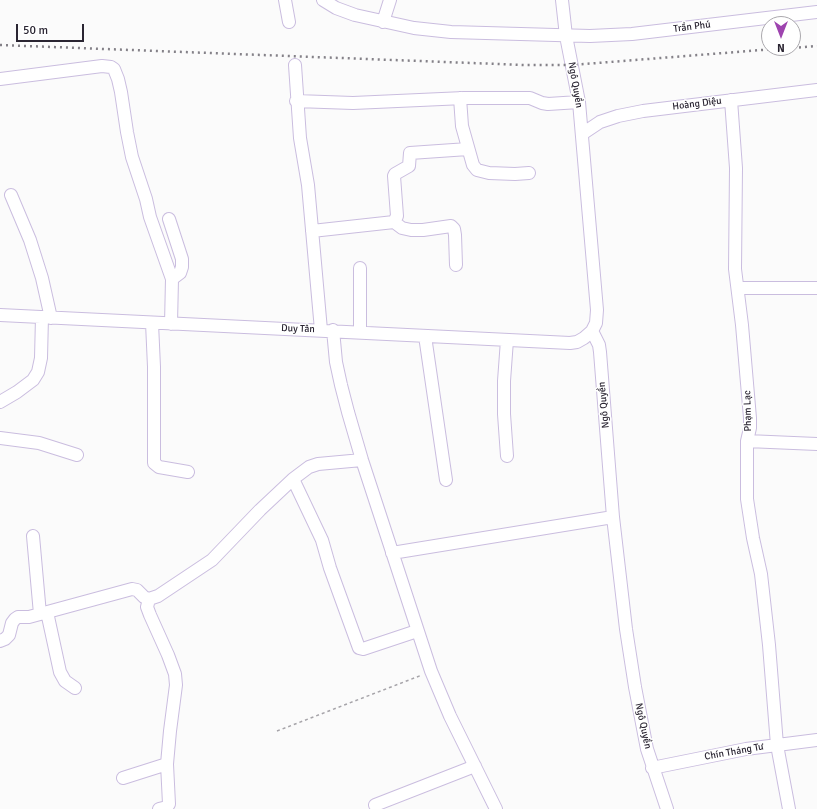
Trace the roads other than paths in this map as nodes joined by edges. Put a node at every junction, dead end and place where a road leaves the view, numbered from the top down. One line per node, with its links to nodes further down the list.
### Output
1 (285, 0): 8 (street)
2 (323, 0): 9 (street, Trần Phú)
3 (390, 0): 9 (street)
4 (562, 0): 10 (street, Ngô Quyền)
5 (816, 0): 6 (street)
6 (817, 4)
7 (817, 12): 10 (street, Trần Phú)
8 (289, 22)
9 (383, 22): 10 (street, Trần Phú)
10 (566, 36): 17 (street, Ngô Quyền)
11 (294, 65): 15 (street)
12 (0, 79): 27 (street)
13 (817, 90): 16 (street, Hoàng Diệu)
14 (460, 98): 15 (street); 17 (street); 19 (street)
15 (296, 100): 24 (street)
16 (731, 100): 18 (street, Hoàng Diệu); 28 (street, Phạm Lạc)
17 (579, 102): 18 (street, Ngô Quyền)
18 (582, 134): 35 (street, Ngô Quyền)
19 (468, 148): 20 (street); 23 (street)
20 (529, 173)
21 (11, 195): 31 (street)
22 (169, 219): 27 (street)
23 (394, 222): 24 (street); 25 (street)
24 (312, 231): 34 (street)
25 (456, 265)
26 (360, 268): 36 (street)
27 (172, 280): 33 (street)
28 (738, 288): 29 (street); 41 (street, Phạm Lạc)
29 (817, 288)
30 (0, 315): 31 (street, Duy Tân)
31 (47, 317): 32 (street, Duy Tân); 39 (street)
32 (152, 323): 33 (street, Duy Tân); 46 (street)
33 (171, 324): 34 (street, Duy Tân)
34 (327, 330): 36 (street, Duy Tân); 45 (street)
35 (592, 331): 38 (street, Duy Tân); 49 (street, Ngô Quyền)
36 (360, 332): 37 (street, Duy Tân)
37 (425, 336): 38 (street, Duy Tân); 48 (street)
38 (507, 340): 44 (street)
39 (0, 402)
40 (0, 438): 43 (street)
41 (747, 441): 42 (street); 58 (street, Phạm Lạc)
42 (817, 444)
43 (76, 455)
44 (507, 456)
45 (362, 460): 47 (street); 51 (street)
46 (188, 472)
47 (293, 479): 52 (street); 54 (street)
48 (446, 480)
49 (613, 517): 51 (street); 61 (street, Ngô Quyền)
50 (33, 536): 53 (street)
51 (392, 553): 54 (street)
52 (149, 599): 53 (street); 59 (street)
53 (44, 613): 55 (street); 56 (street)
54 (418, 631): 60 (street)
55 (0, 641)
56 (76, 688)
57 (817, 740): 58 (street, Chín Tháng Tư)
58 (777, 745): 61 (street, Chín Tháng Tư); 67 (street, Phạm Lạc)
59 (167, 764): 62 (street); 64 (street)
60 (475, 766): 63 (street); 65 (street)
61 (652, 768): 66 (street, Ngô Quyền)
62 (123, 778)
63 (375, 805)
64 (159, 809)
65 (496, 809)
66 (667, 809)
67 (789, 809)

